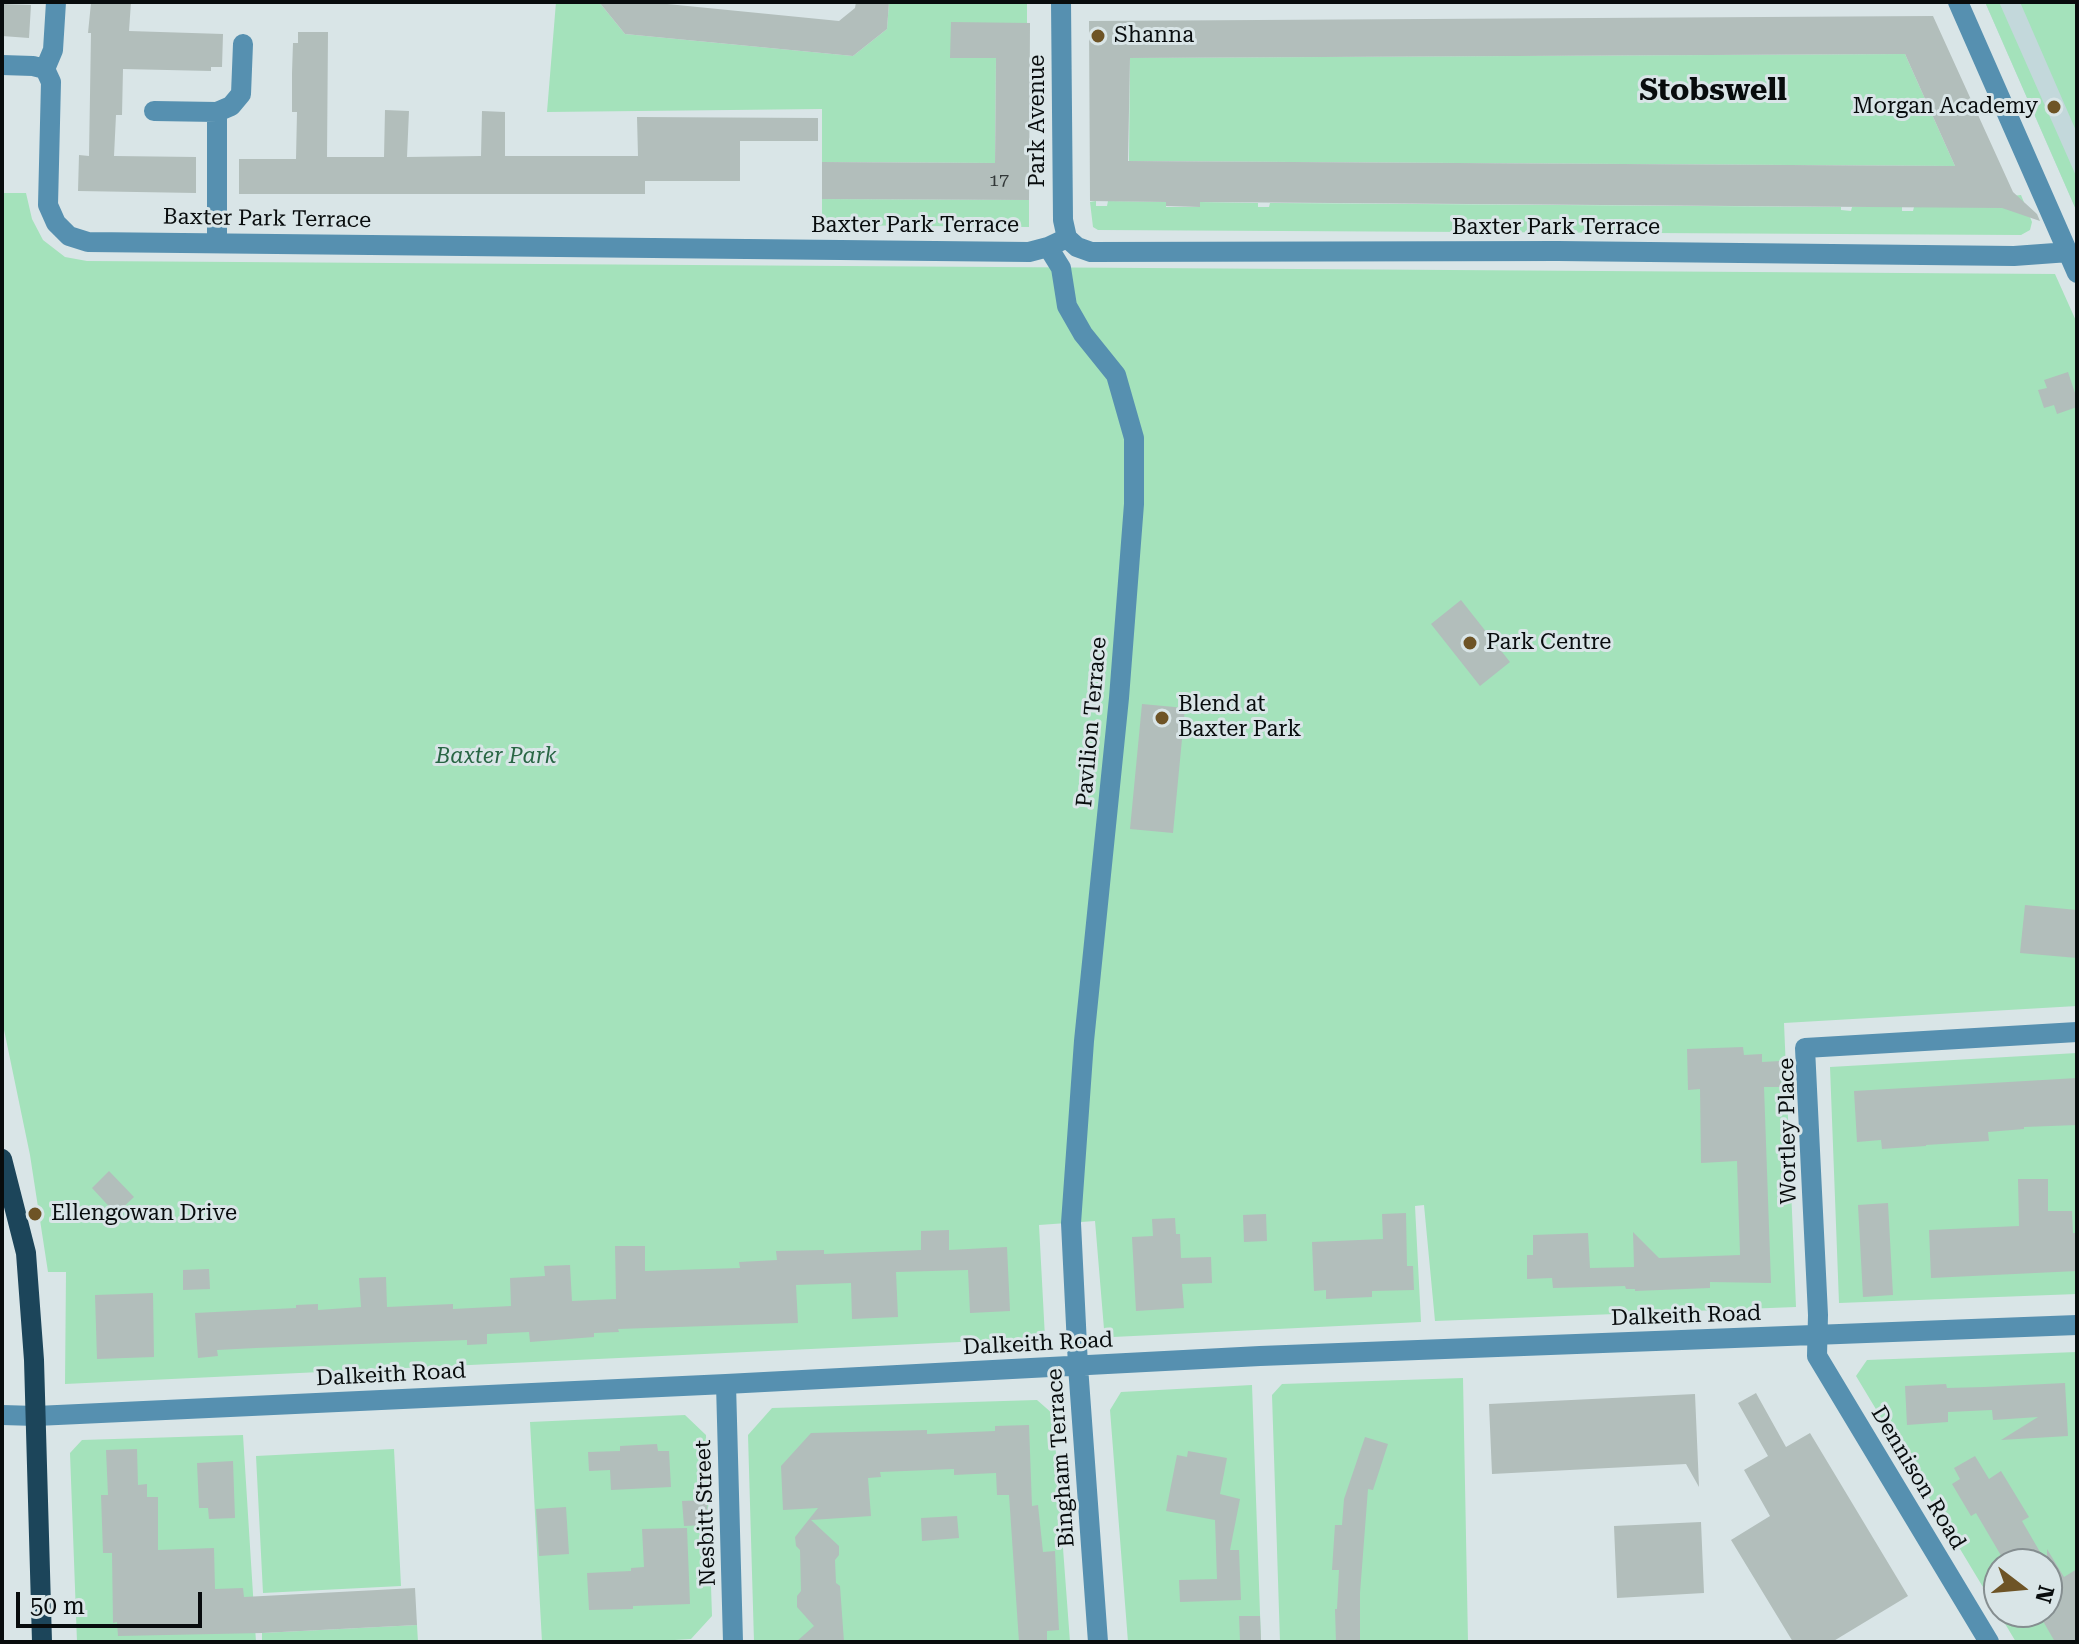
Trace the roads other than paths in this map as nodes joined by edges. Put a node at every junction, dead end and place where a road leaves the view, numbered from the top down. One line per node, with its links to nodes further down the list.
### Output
1 (56, 2): 6 (street)
2 (1061, 2): 9 (street, Park Avenue)
3 (1958, 2): 12 (street)
4 (243, 44): 8 (street)
5 (2, 65): 6 (street)
6 (45, 69): 10 (street, Baxter Park Terrace)
7 (154, 111): 8 (street)
8 (217, 112): 10 (street)
9 (1067, 238): 11 (street, Baxter Park Terrace); 12 (street, Baxter Park Terrace)
10 (217, 242): 11 (street, Baxter Park Terrace)
11 (1048, 247): 16 (street, Pavilion Terrace)
12 (2069, 252): 13 (street)
13 (2077, 273)
14 (2077, 1032): 18 (street, Wortley Place)
15 (2, 1159): 22 (main road)
16 (1071, 1223): 19 (street, Bingham Terrace)
17 (2077, 1325): 18 (street, Dalkeith Road)
18 (1817, 1335): 19 (street, Dalkeith Road); 26 (street, Dennison Road)
19 (1078, 1366): 20 (street, Dalkeith Road); 25 (street, Bingham Terrace)
20 (726, 1384): 22 (street, Dalkeith Road); 24 (street, Nesbitt Street)
21 (2, 1415): 22 (street, Dalkeith Road)
22 (36, 1416): 23 (main road)
23 (42, 1642)
24 (733, 1642)
25 (1098, 1642)
26 (1989, 1642)

